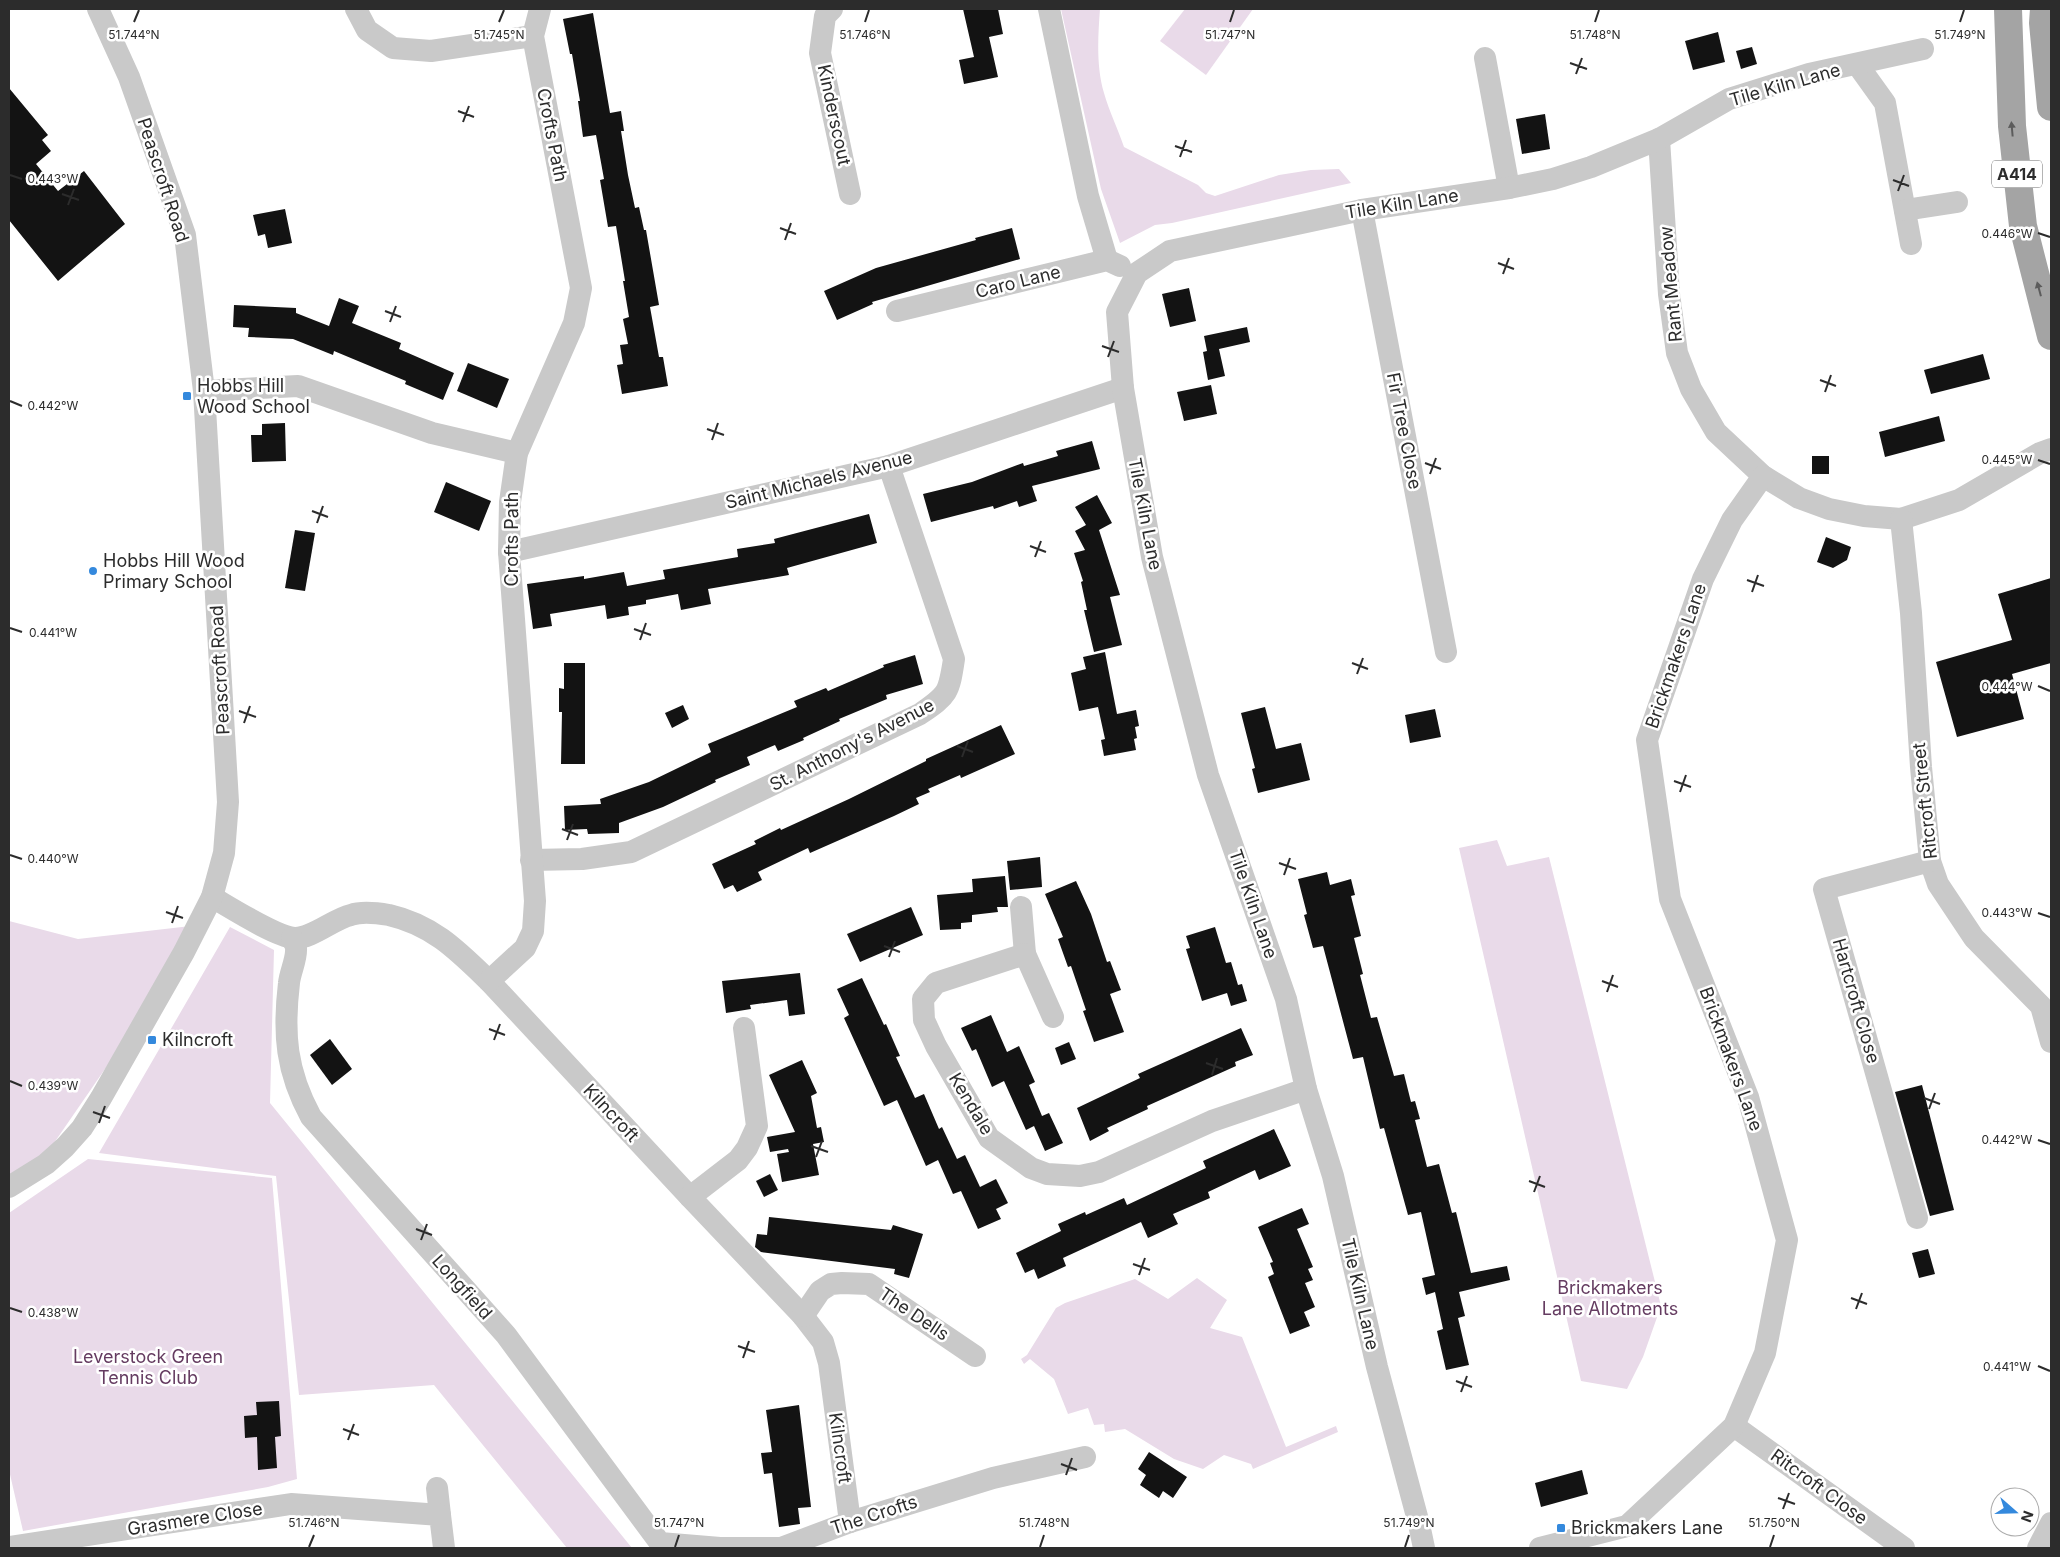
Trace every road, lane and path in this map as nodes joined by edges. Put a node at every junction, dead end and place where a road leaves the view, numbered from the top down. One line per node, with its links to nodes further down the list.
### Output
1 (98, 9): 25 (street, Peascroft Road)
2 (356, 9): 8 (street)
3 (540, 9): 8 (street, Crofts Path)
4 (832, 9): 15 (street, Kinderscout)
5 (1049, 9): 20 (street)
6 (2008, 9): 23 (main road, A414, one-way to 6)
7 (2044, 9): 12 (main road)
8 (533, 36): 27 (street, Crofts Path)
9 (1923, 49): 11 (street, Tile Kiln Lane)
10 (1485, 58): 14 (street)
11 (1857, 64): 13 (street, Tile Kiln Lane); 18 (street)
12 (2051, 108)
13 (1659, 139): 14 (street, Tile Kiln Lane); 29 (street, Rant Meadow)
14 (1510, 188): 17 (street, Tile Kiln Lane)
15 (850, 194)
16 (1957, 202): 18 (street)
17 (1362, 210): 21 (street, Tile Kiln Lane); 32 (street, Fir Tree Close)
18 (1905, 210): 19 (street)
19 (1911, 244)
20 (1107, 260): 21 (street); 22 (street, Caro Lane)
21 (1137, 273): 24 (street, Tile Kiln Lane)
22 (897, 311)
23 (2051, 336)
24 (1123, 388): 28 (street, Saint Michaels Avenue); 43 (street, Tile Kiln Lane)
25 (204, 392): 27 (street); 35 (street, Peascroft Road)
26 (2051, 449): 30 (street, Rant Meadow)
27 (517, 453): 31 (street, Crofts Path)
28 (890, 466): 31 (street, Saint Michaels Avenue); 33 (street, St. Anthony's Avenue)
29 (1763, 476): 30 (street, Rant Meadow); 49 (street, Brickmakers Lane)
30 (1900, 519): 34 (street, Ritcroft Street)
31 (509, 552): 33 (street, Crofts Path)
32 (1446, 652)
33 (531, 860): 39 (street, Crofts Path)
34 (1930, 861): 42 (street, Ritcroft Street); 46 (street, Hartcroft Close)
35 (212, 897): 37 (street); 44 (street, Peascroft Road)
36 (1021, 907): 38 (street)
37 (292, 938): 39 (street, Kilncroft); 55 (street, Longfield)
38 (1025, 954): 40 (street); 43 (street, Kendale)
39 (490, 981): 45 (street, Kilncroft)
40 (1053, 1016)
41 (744, 1028): 45 (street)
42 (2051, 1042)
43 (1306, 1089): 58 (street, Tile Kiln Lane)
44 (9, 1187)
45 (690, 1197): 47 (street, Kilncroft)
46 (1917, 1218)
47 (803, 1316): 48 (street, The Dells); 53 (street, Kilncroft)
48 (975, 1356)
49 (1734, 1426): 59 (street, Brickmakers Lane); 60 (street, Ritcroft Close)
50 (1085, 1457): 53 (street, The Crofts)
51 (437, 1488): 52 (street)
52 (440, 1516): 56 (street, Grasmere Close); 57 (street)
53 (850, 1522): 55 (street, The Crofts)
54 (2051, 1523): 61 (street)
55 (660, 1542)
56 (9, 1547)
57 (444, 1548)
58 (1424, 1548)
59 (1540, 1548)
60 (1904, 1548)
61 (2038, 1548)

